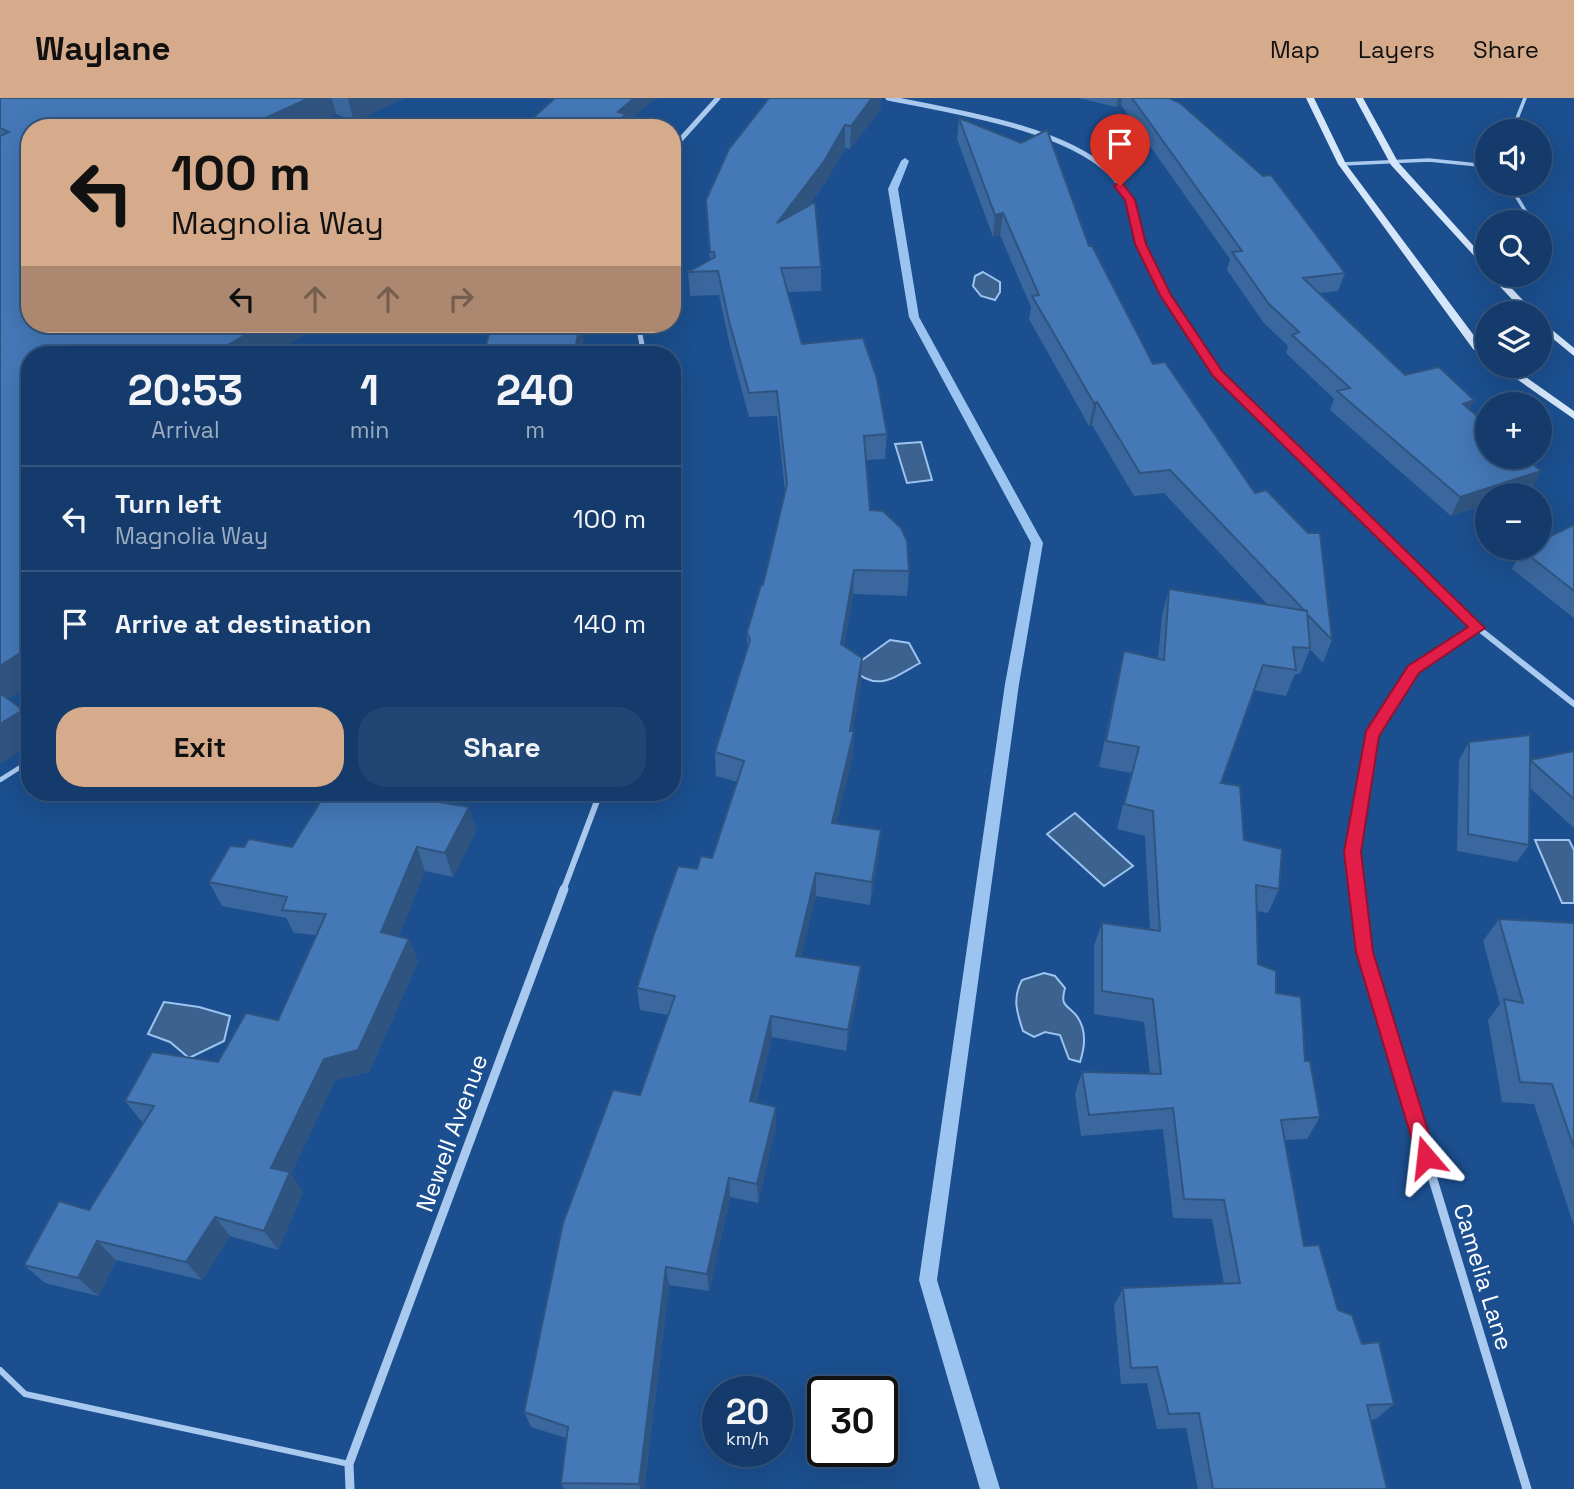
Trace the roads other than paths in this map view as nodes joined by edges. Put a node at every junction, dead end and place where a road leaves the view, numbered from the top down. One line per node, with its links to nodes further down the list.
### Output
1 (718, 98): 7 (street)
2 (888, 98): 19 (street)
3 (1310, 98): 9 (main road)
4 (1359, 98): 8 (main road)
5 (1525, 98): 6 (lane)
6 (1517, 119)
7 (681, 139)
8 (1394, 163): 9 (lane); 10 (lane); 11 (main road)
9 (1342, 164): 15 (main road)
10 (1475, 165)
11 (1475, 253)
12 (1505, 287): 13 (main road)
13 (1519, 301)
14 (1552, 334): 16 (main road)
15 (1475, 344)
16 (1574, 353)
17 (1520, 378): 18 (main road)
18 (1574, 416)
19 (1478, 628): 20 (street); 27 (street, Camelia Lane)
20 (1574, 704)
21 (21, 767): 22 (lane)
22 (0, 780)
23 (597, 801): 25 (street, Newell Avenue)
24 (0, 1370): 25 (lane)
25 (349, 1464): 26 (street, Newell Avenue)
26 (350, 1489)
27 (1527, 1489)

